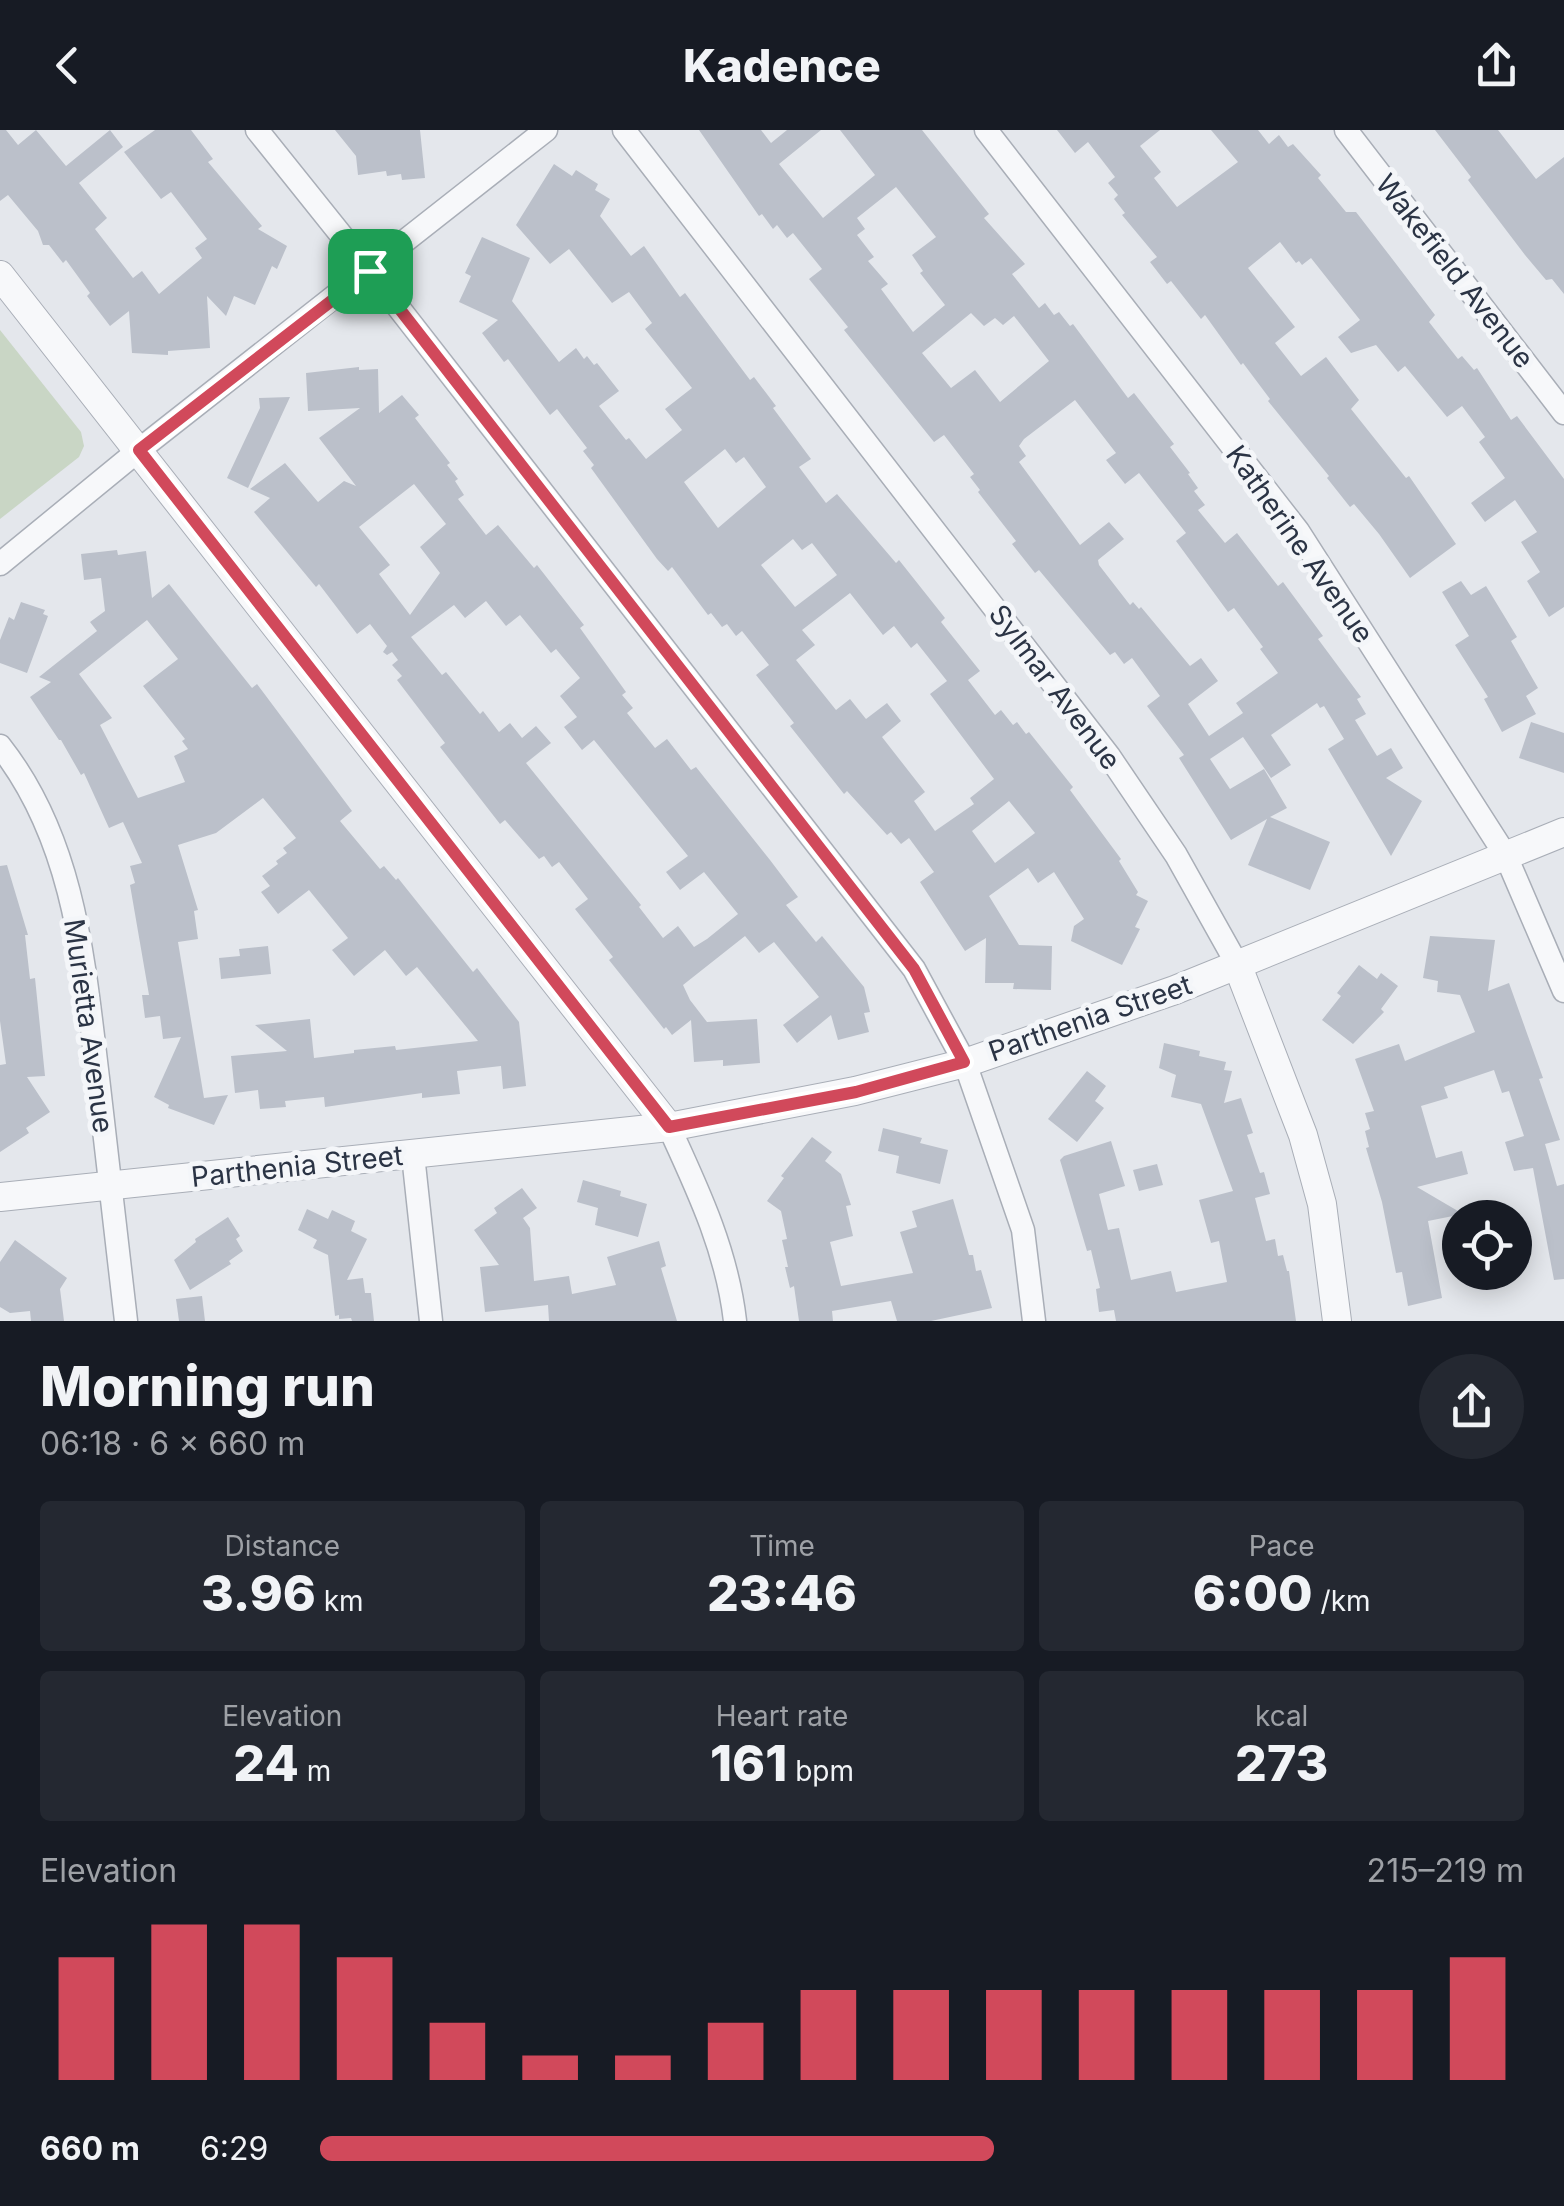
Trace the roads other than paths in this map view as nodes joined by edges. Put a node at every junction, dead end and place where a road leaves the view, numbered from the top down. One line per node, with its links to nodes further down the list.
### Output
1 (257, 130): 6 (street)
2 (546, 130): 6 (street)
3 (624, 130): 14 (street, Sylmar Avenue)
4 (986, 130): 13 (street, Katherine Avenue)
5 (1346, 130): 8 (street, Wakefield Avenue)
6 (370, 271): 9 (street); 16 (street)
7 (0, 275): 9 (street)
8 (1564, 413)
9 (139, 450): 10 (street); 17 (street)
10 (0, 564)
11 (0, 746): 19 (street, Murietta Avenue)
12 (1564, 832): 13 (street, Parthenia Street)
13 (1506, 856): 14 (street, Parthenia Street); 15 (street, Katherine Avenue)
14 (1238, 964): 16 (street, Parthenia Street); 25 (street, Sylmar Avenue)
15 (1564, 991)
16 (964, 1062): 17 (street, Parthenia Street); 24 (street)
17 (669, 1127): 18 (street, Parthenia Street); 23 (street)
18 (414, 1155): 19 (street, Parthenia Street); 22 (street)
19 (111, 1184): 20 (street, Parthenia Street); 21 (street, Murietta Avenue)
20 (0, 1197)
21 (126, 1321)
22 (431, 1321)
23 (735, 1321)
24 (1034, 1321)
25 (1337, 1321)

